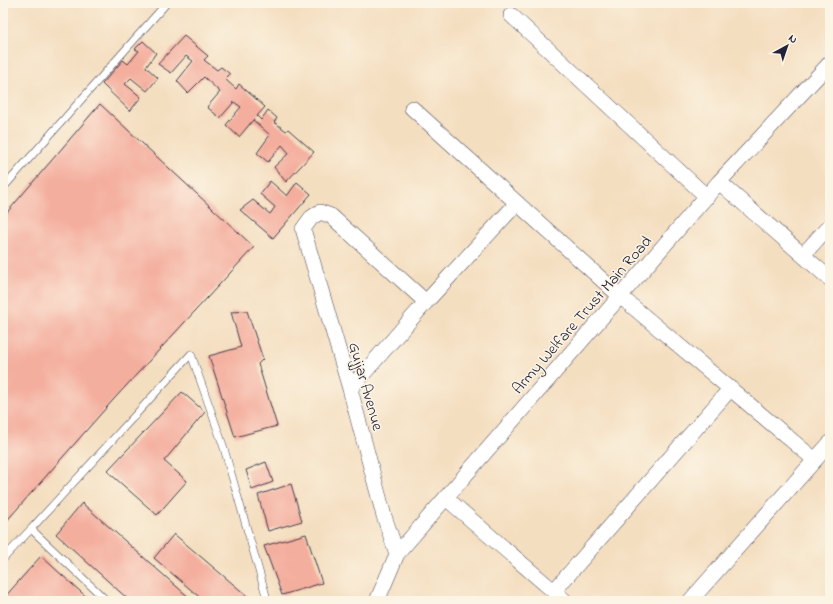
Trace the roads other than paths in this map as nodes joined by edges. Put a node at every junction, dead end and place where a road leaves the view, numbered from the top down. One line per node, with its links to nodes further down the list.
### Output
1 (165, 5): 6 (lane)
2 (511, 15): 7 (street)
3 (830, 63): 5 (street, Army Welfare Trust Main Road)
4 (412, 108): 8 (street)
5 (719, 182): 7 (street, Army Welfare Trust Main Road); 10 (street)
6 (3, 188)
7 (706, 197): 12 (street, Army Welfare Trust Main Road)
8 (517, 203): 12 (street); 13 (street)
9 (830, 225): 10 (street)
10 (803, 255): 11 (street)
11 (830, 279)
12 (620, 296): 14 (street); 18 (street, Army Welfare Trust Main Road)
13 (426, 302): 15 (street); 15 (street, Gujjar Avenue)
14 (731, 388): 17 (street); 22 (street)
15 (350, 389): 20 (street, Gujjar Avenue)
16 (830, 443): 17 (street)
17 (816, 460): 26 (street)
18 (446, 498): 20 (street, Army Welfare Trust Main Road); 22 (street)
19 (31, 530): 21 (lane); 23 (lane); 24 (lane)
20 (397, 554): 25 (street, Army Welfare Trust Main Road)
21 (3, 559)
22 (560, 596)
23 (107, 601)
24 (269, 601)
25 (377, 601)
26 (690, 601)

